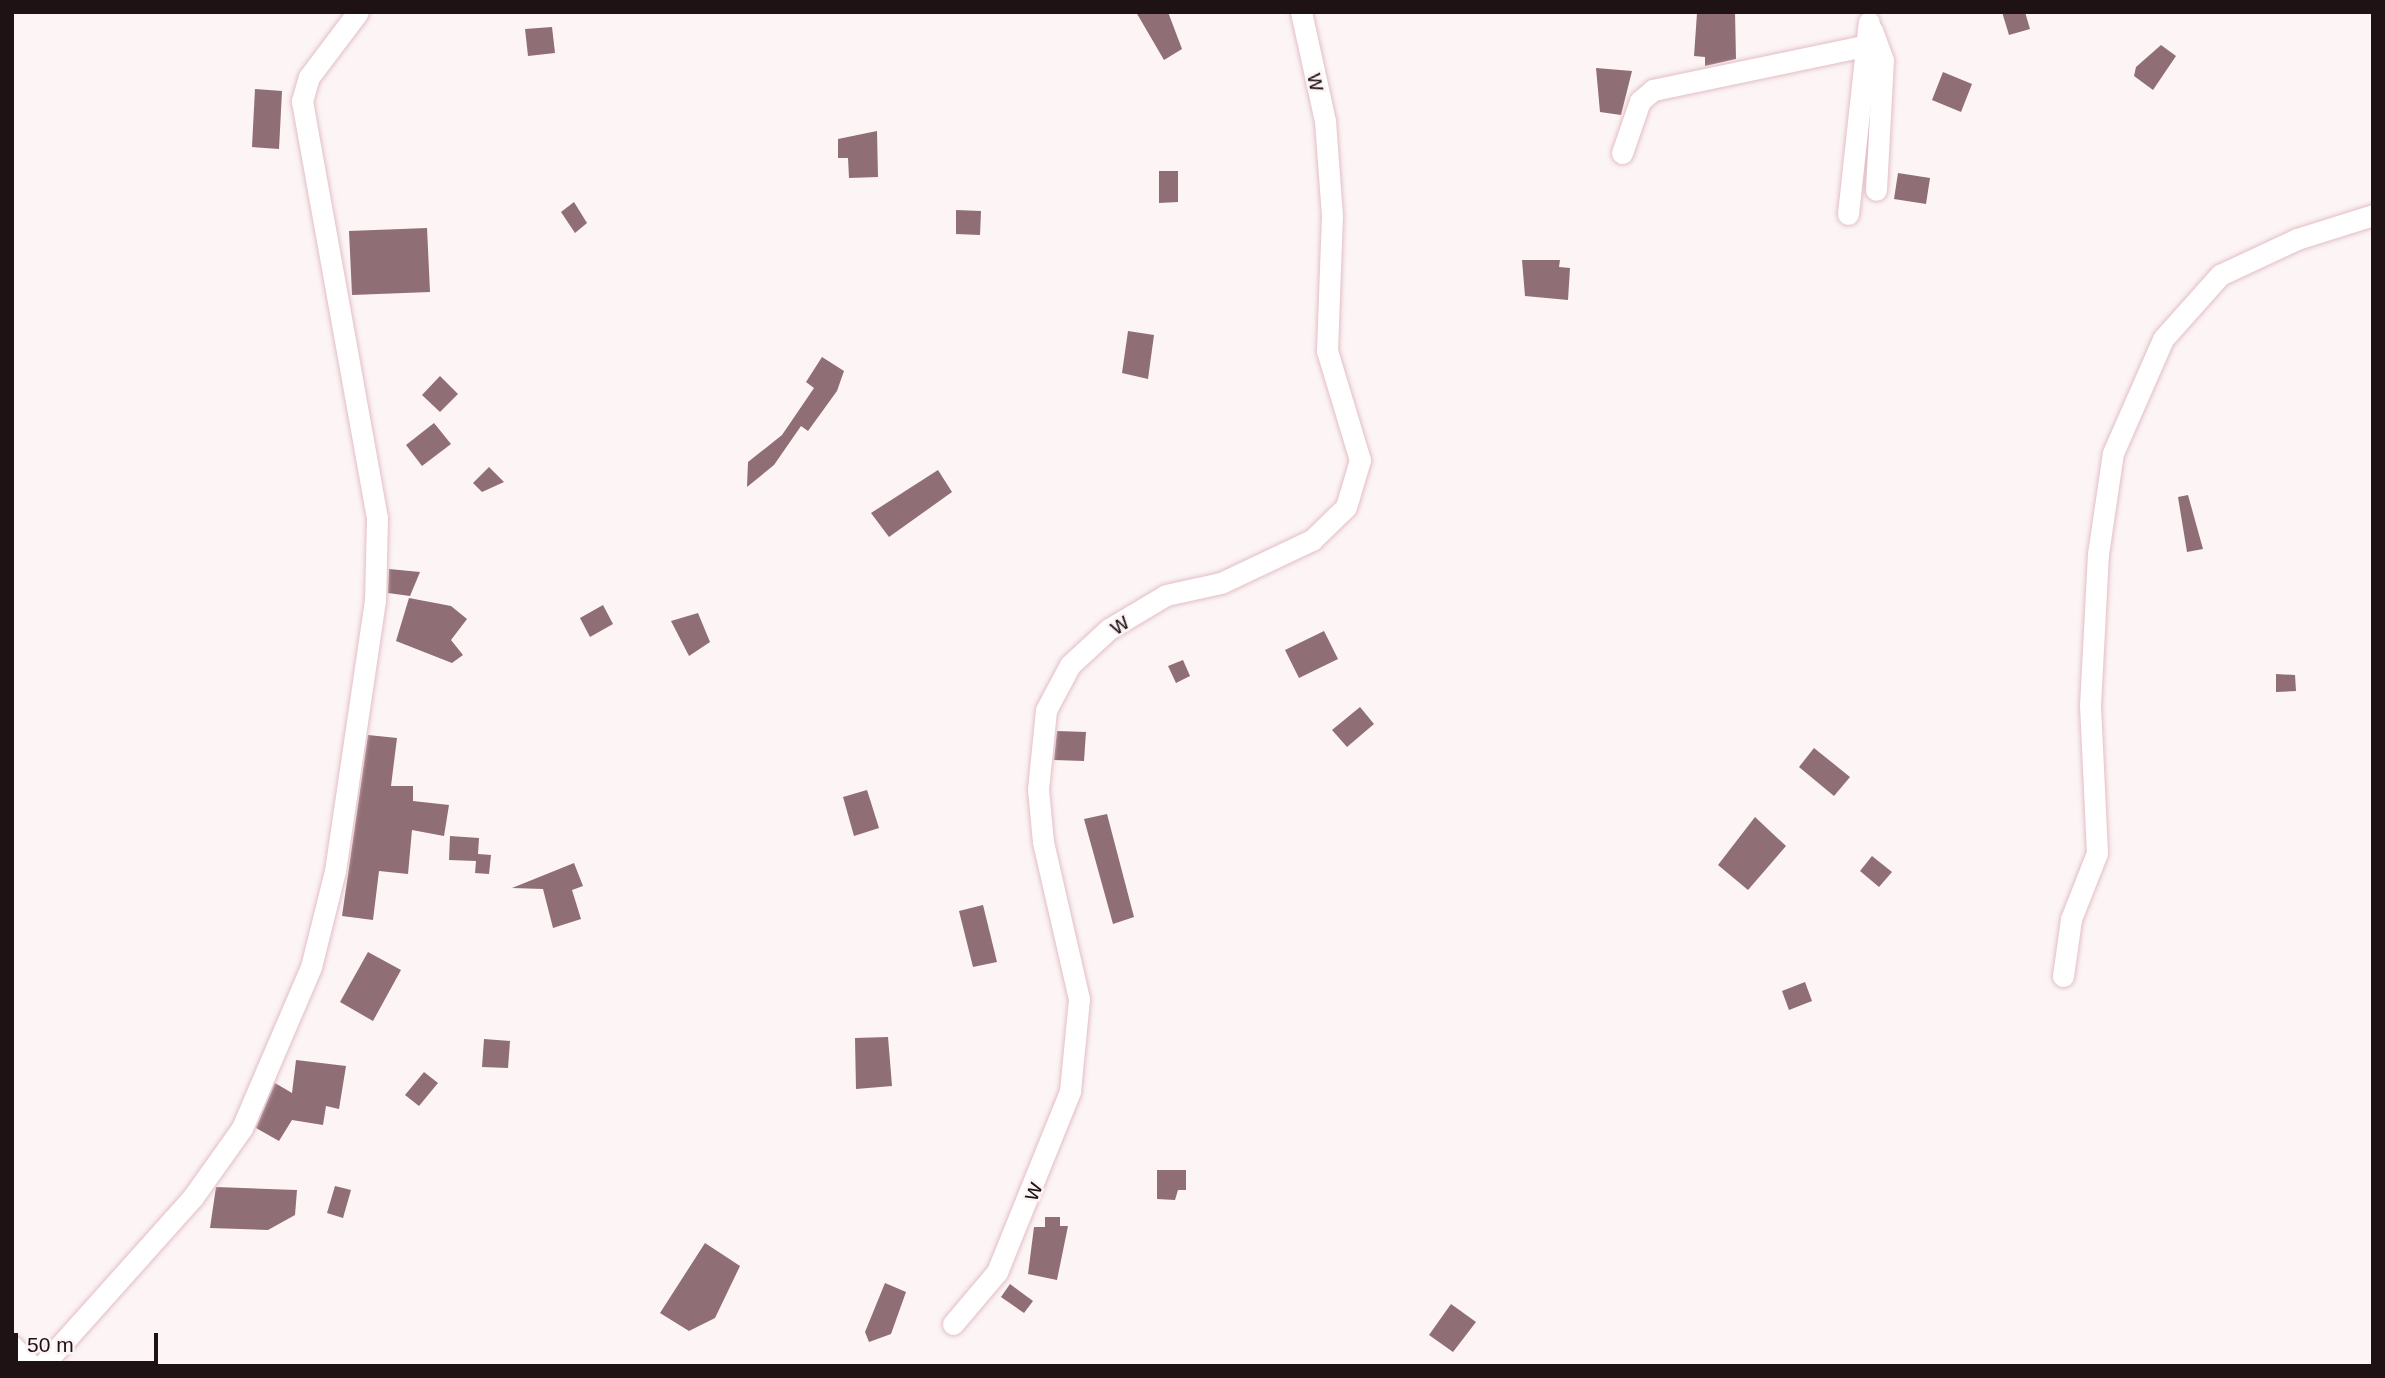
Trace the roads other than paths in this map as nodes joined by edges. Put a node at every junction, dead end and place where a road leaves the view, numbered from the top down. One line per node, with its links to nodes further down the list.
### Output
1 (358, 12): 13 (street)
2 (1301, 12): 10 (street, w)
3 (1866, 17): 4 (street); 6 (street)
4 (1868, 45): 5 (street); 7 (street)
5 (1622, 153)
6 (1877, 190)
7 (1848, 214)
8 (2373, 215): 9 (street)
9 (2063, 976)
10 (953, 1324)
11 (12, 1346): 12 (street)
12 (32, 1366)
13 (42, 1366)

